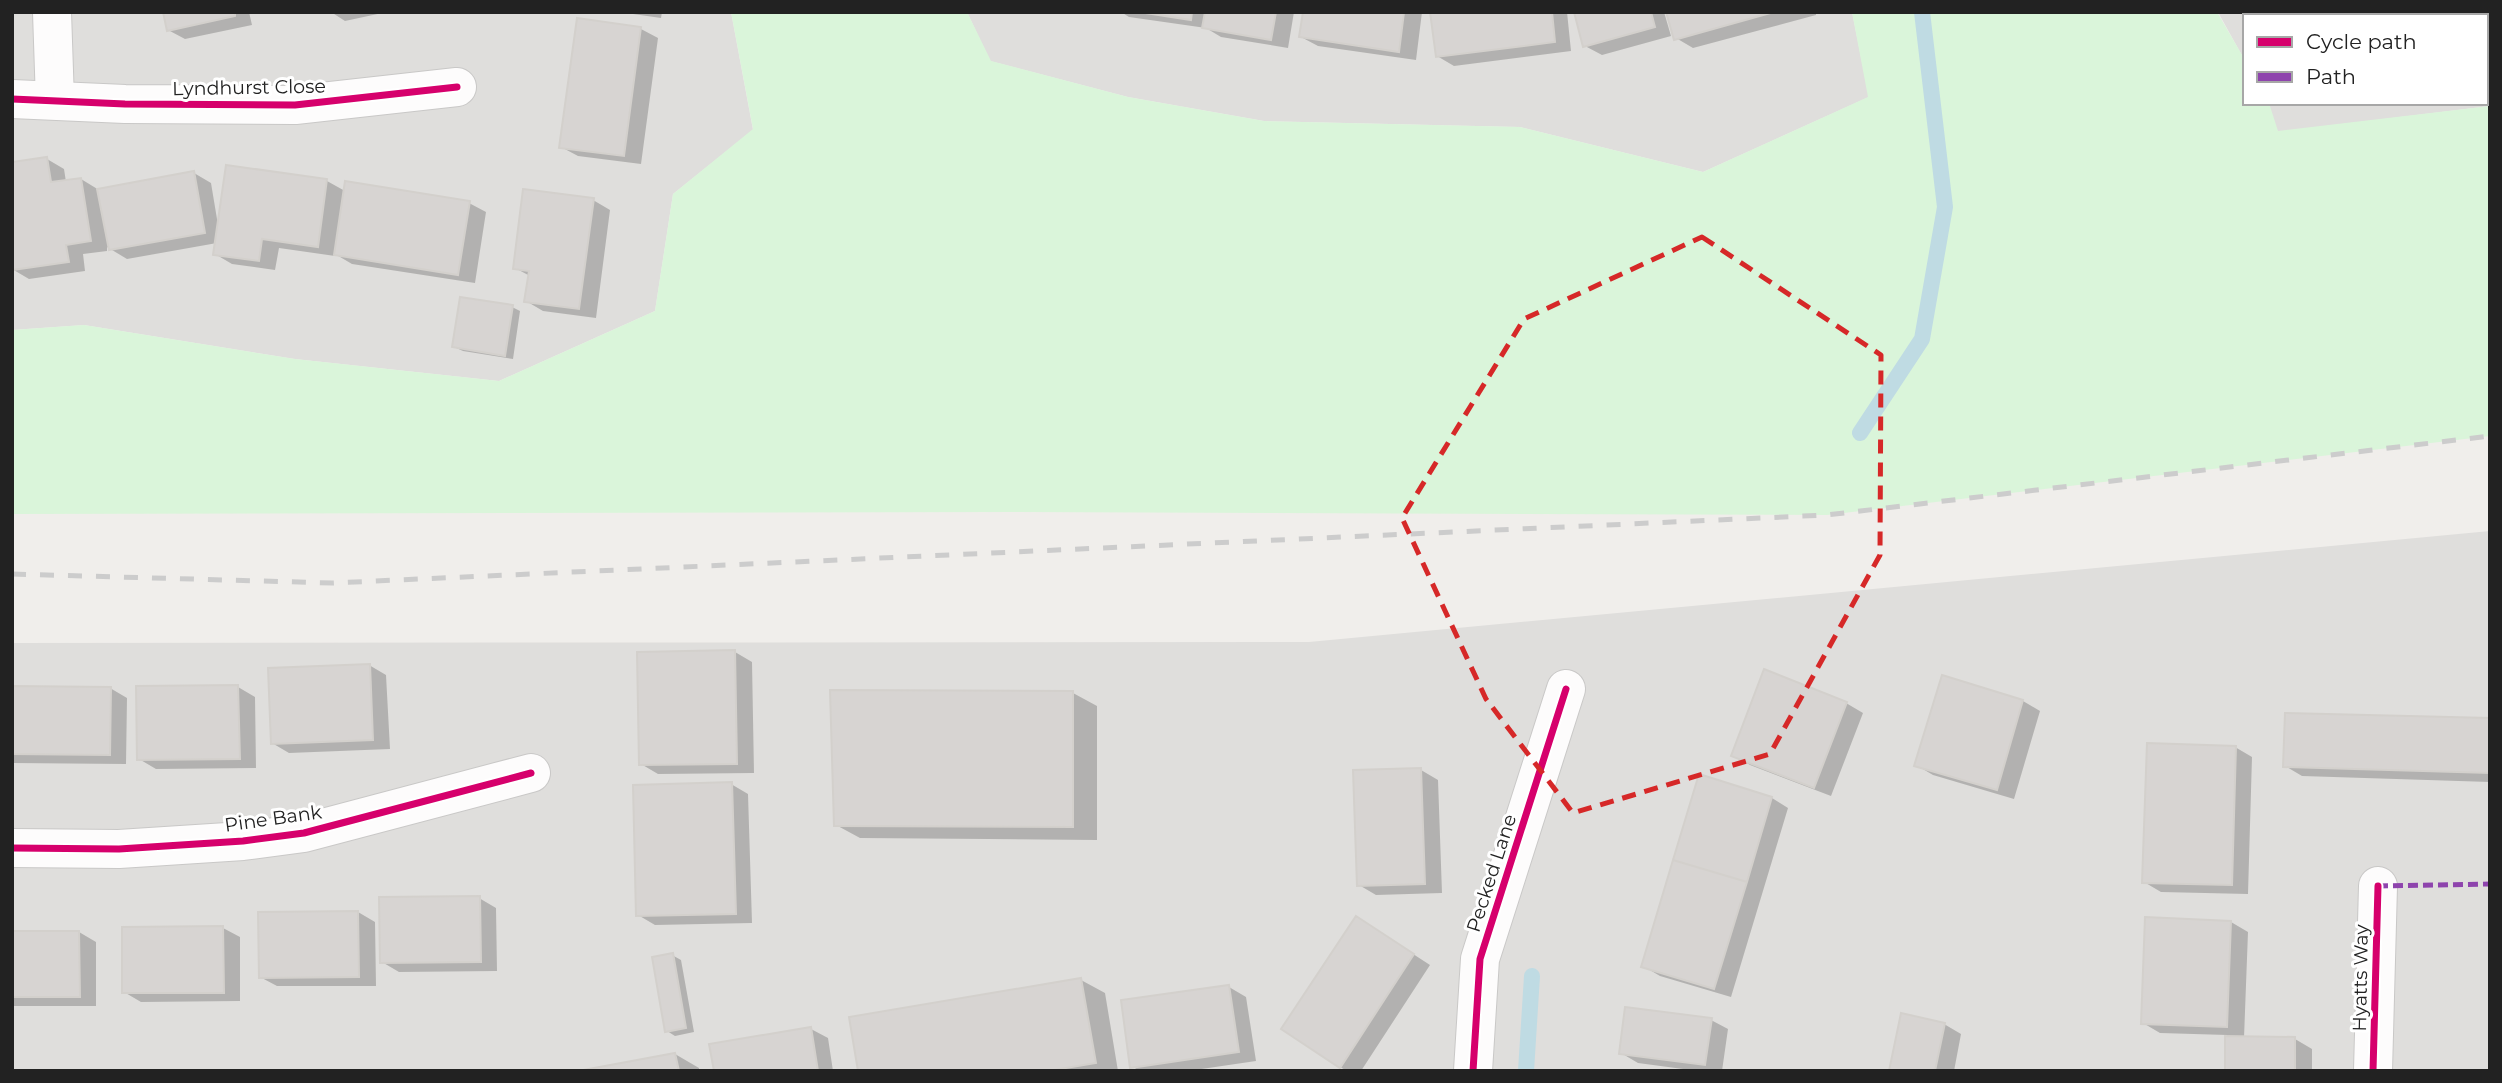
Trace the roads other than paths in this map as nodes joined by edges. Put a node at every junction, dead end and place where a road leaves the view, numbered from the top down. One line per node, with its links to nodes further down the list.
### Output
1 (52, 12): 4 (street)
2 (457, 87): 4 (street, Lyndhurst Close)
3 (12, 99): 4 (street, Lyndhurst Close)
4 (55, 101)
5 (1566, 689): 9 (street, Pecked Lane)
6 (531, 773): 7 (street, Pine Bank)
7 (12, 848)
8 (2378, 886): 10 (street, Hyatts Way)
9 (1473, 1071)
10 (2373, 1071)

